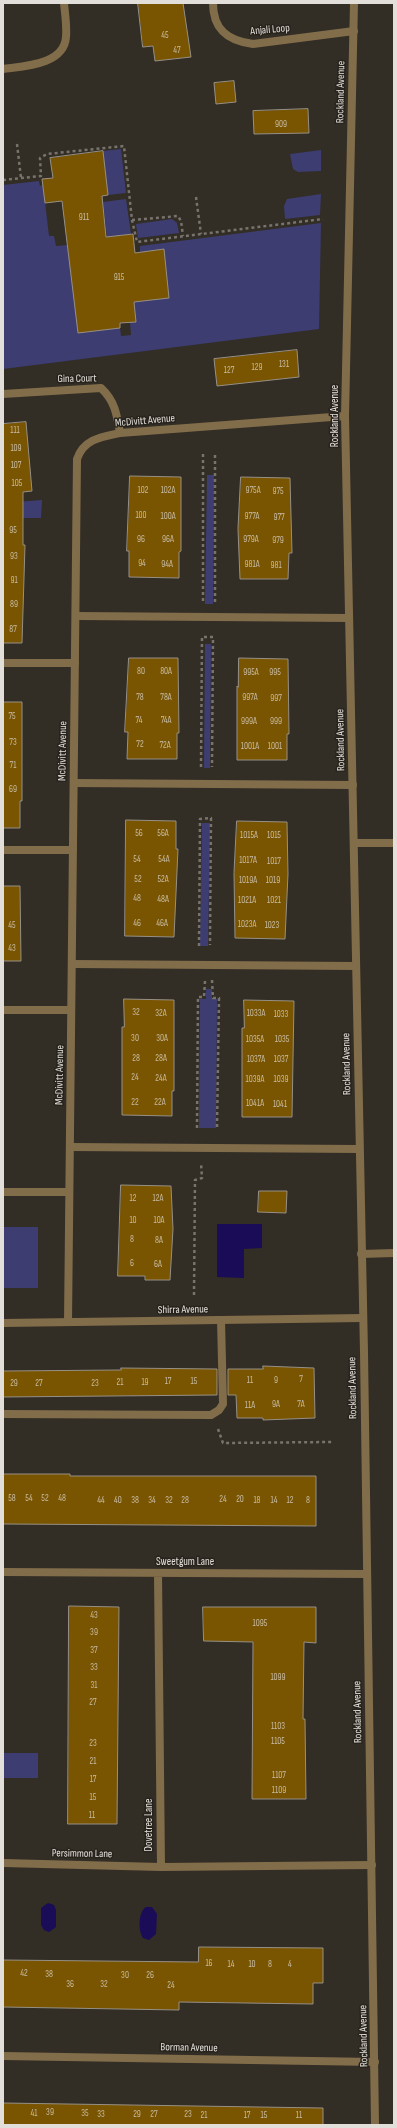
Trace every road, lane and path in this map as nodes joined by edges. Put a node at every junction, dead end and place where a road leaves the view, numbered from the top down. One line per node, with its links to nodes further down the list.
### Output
1 (64, 3): 5 (street)
2 (213, 3): 4 (street, Anjali Loop)
3 (354, 3): 4 (street, Rockland Avenue)
4 (354, 31): 15 (street, Rockland Avenue)
5 (3, 69)
6 (17, 144): 7 (path)
7 (21, 178): 8 (path); 11 (path)
8 (3, 180)
9 (196, 197): 12 (path)
10 (323, 219): 12 (path)
11 (132, 220): 13 (path); 13 (path)
12 (201, 234): 13 (path)
13 (183, 236)
14 (3, 394): 16 (street, Gina Court)
15 (345, 416): 16 (street, McDivitt Avenue); 22 (street, Rockland Avenue)
16 (120, 433): 21 (street, McDivitt Avenue)
17 (215, 453): 19 (path)
18 (203, 454): 20 (path)
19 (215, 604)
20 (203, 605)
21 (76, 616): 22 (street); 24 (street, McDivitt Avenue)
22 (349, 618): 28 (street, Rockland Avenue)
23 (3, 663): 24 (street)
24 (75, 663): 27 (street, McDivitt Avenue)
25 (201, 767): 26 (path)
26 (212, 767)
27 (74, 783): 28 (street); 32 (street, McDivitt Avenue)
28 (353, 785): 29 (street, Rockland Avenue)
29 (354, 843): 30 (street); 36 (street, Rockland Avenue)
30 (394, 843)
31 (3, 850): 32 (street)
32 (73, 850): 35 (street, McDivitt Avenue)
33 (210, 945): 34 (path)
34 (199, 946)
35 (72, 964): 36 (street); 38 (street, McDivitt Avenue)
36 (356, 966): 42 (street, Rockland Avenue)
37 (3, 1010): 38 (street)
38 (71, 1010): 41 (street, McDivitt Avenue)
39 (197, 1128): 40 (path)
40 (218, 1128)
41 (70, 1147): 42 (street); 45 (street, McDivitt Avenue)
42 (359, 1149): 47 (street, Rockland Avenue)
43 (205, 1161): 48 (path)
44 (3, 1192): 45 (street)
45 (69, 1192): 51 (street, McDivitt Avenue)
46 (394, 1253): 47 (street)
47 (361, 1254): 49 (street, Rockland Avenue)
48 (194, 1295)
49 (363, 1318): 50 (street, Shirra Avenue); 58 (street, Rockland Avenue)
50 (221, 1320): 51 (street, Shirra Avenue); 54 (street)
51 (68, 1322): 52 (street, Shirra Avenue)
52 (3, 1323)
53 (3, 1414): 54 (street)
54 (211, 1415): 55 (path)
55 (332, 1442)
56 (3, 1572): 57 (street, Sweetgum Lane)
57 (158, 1573): 58 (street, Sweetgum Lane); 61 (street, Dovetree Lane)
58 (367, 1574): 60 (street, Rockland Avenue)
59 (3, 1863): 61 (street, Persimmon Lane)
60 (372, 1865): 61 (street, Dovetree Lane); 63 (street, Rockland Avenue)
61 (161, 1867)
62 (3, 2056): 63 (street, Borman Avenue)
63 (375, 2062): 64 (street, Rockland Avenue)
64 (376, 2125)

